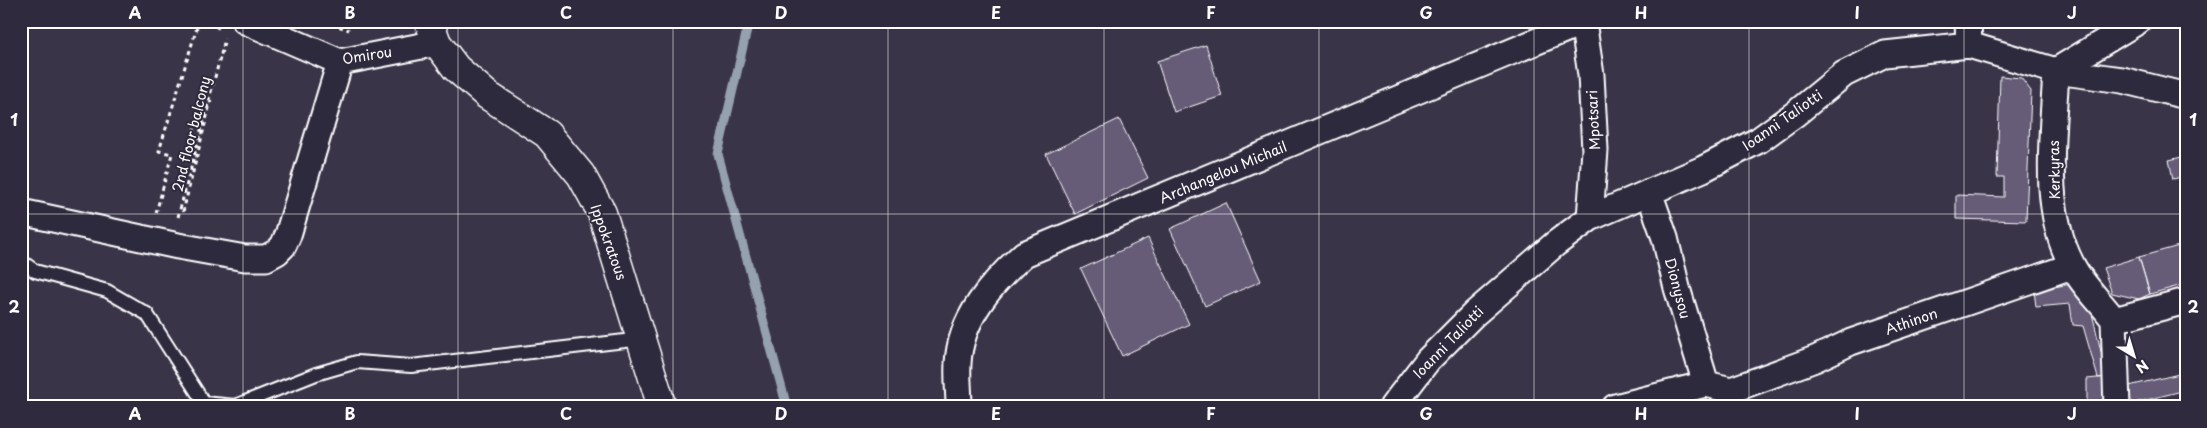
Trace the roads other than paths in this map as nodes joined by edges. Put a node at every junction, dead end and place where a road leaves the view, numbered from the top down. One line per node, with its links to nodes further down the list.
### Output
1 (245, 21): 6 (street, Omirou)
2 (2138, 21): 7 (street)
3 (1583, 22): 11 (street, Mpotsari); 20 (street, Archangelou Michail)
4 (433, 32): 6 (street, Omirou); 16 (street, Ippokratous)
5 (1969, 33): 7 (street, Ioanni Taliotti); 9 (street, Ioanni Taliotti)
6 (340, 62): 10 (street)
7 (2056, 71): 8 (street, Ioanni Taliotti); 13 (street, Kerkyras)
8 (2186, 96)
9 (1650, 192): 11 (street, Ioanni Taliotti); 17 (street, Dionysou)
10 (21, 212)
11 (1590, 218): 21 (street, Ioanni Taliotti)
12 (21, 261): 16 (lane)
13 (2072, 266): 15 (street); 18 (street, Athinon)
14 (2186, 301): 15 (street)
15 (2114, 320): 23 (street)
16 (642, 339): 19 (street, Ippokratous)
17 (1706, 384): 18 (street, Athinon); 22 (street, Athinon)
18 (1733, 398)
19 (662, 407)
20 (960, 407)
21 (1392, 407)
22 (1615, 407)
23 (2117, 407)

